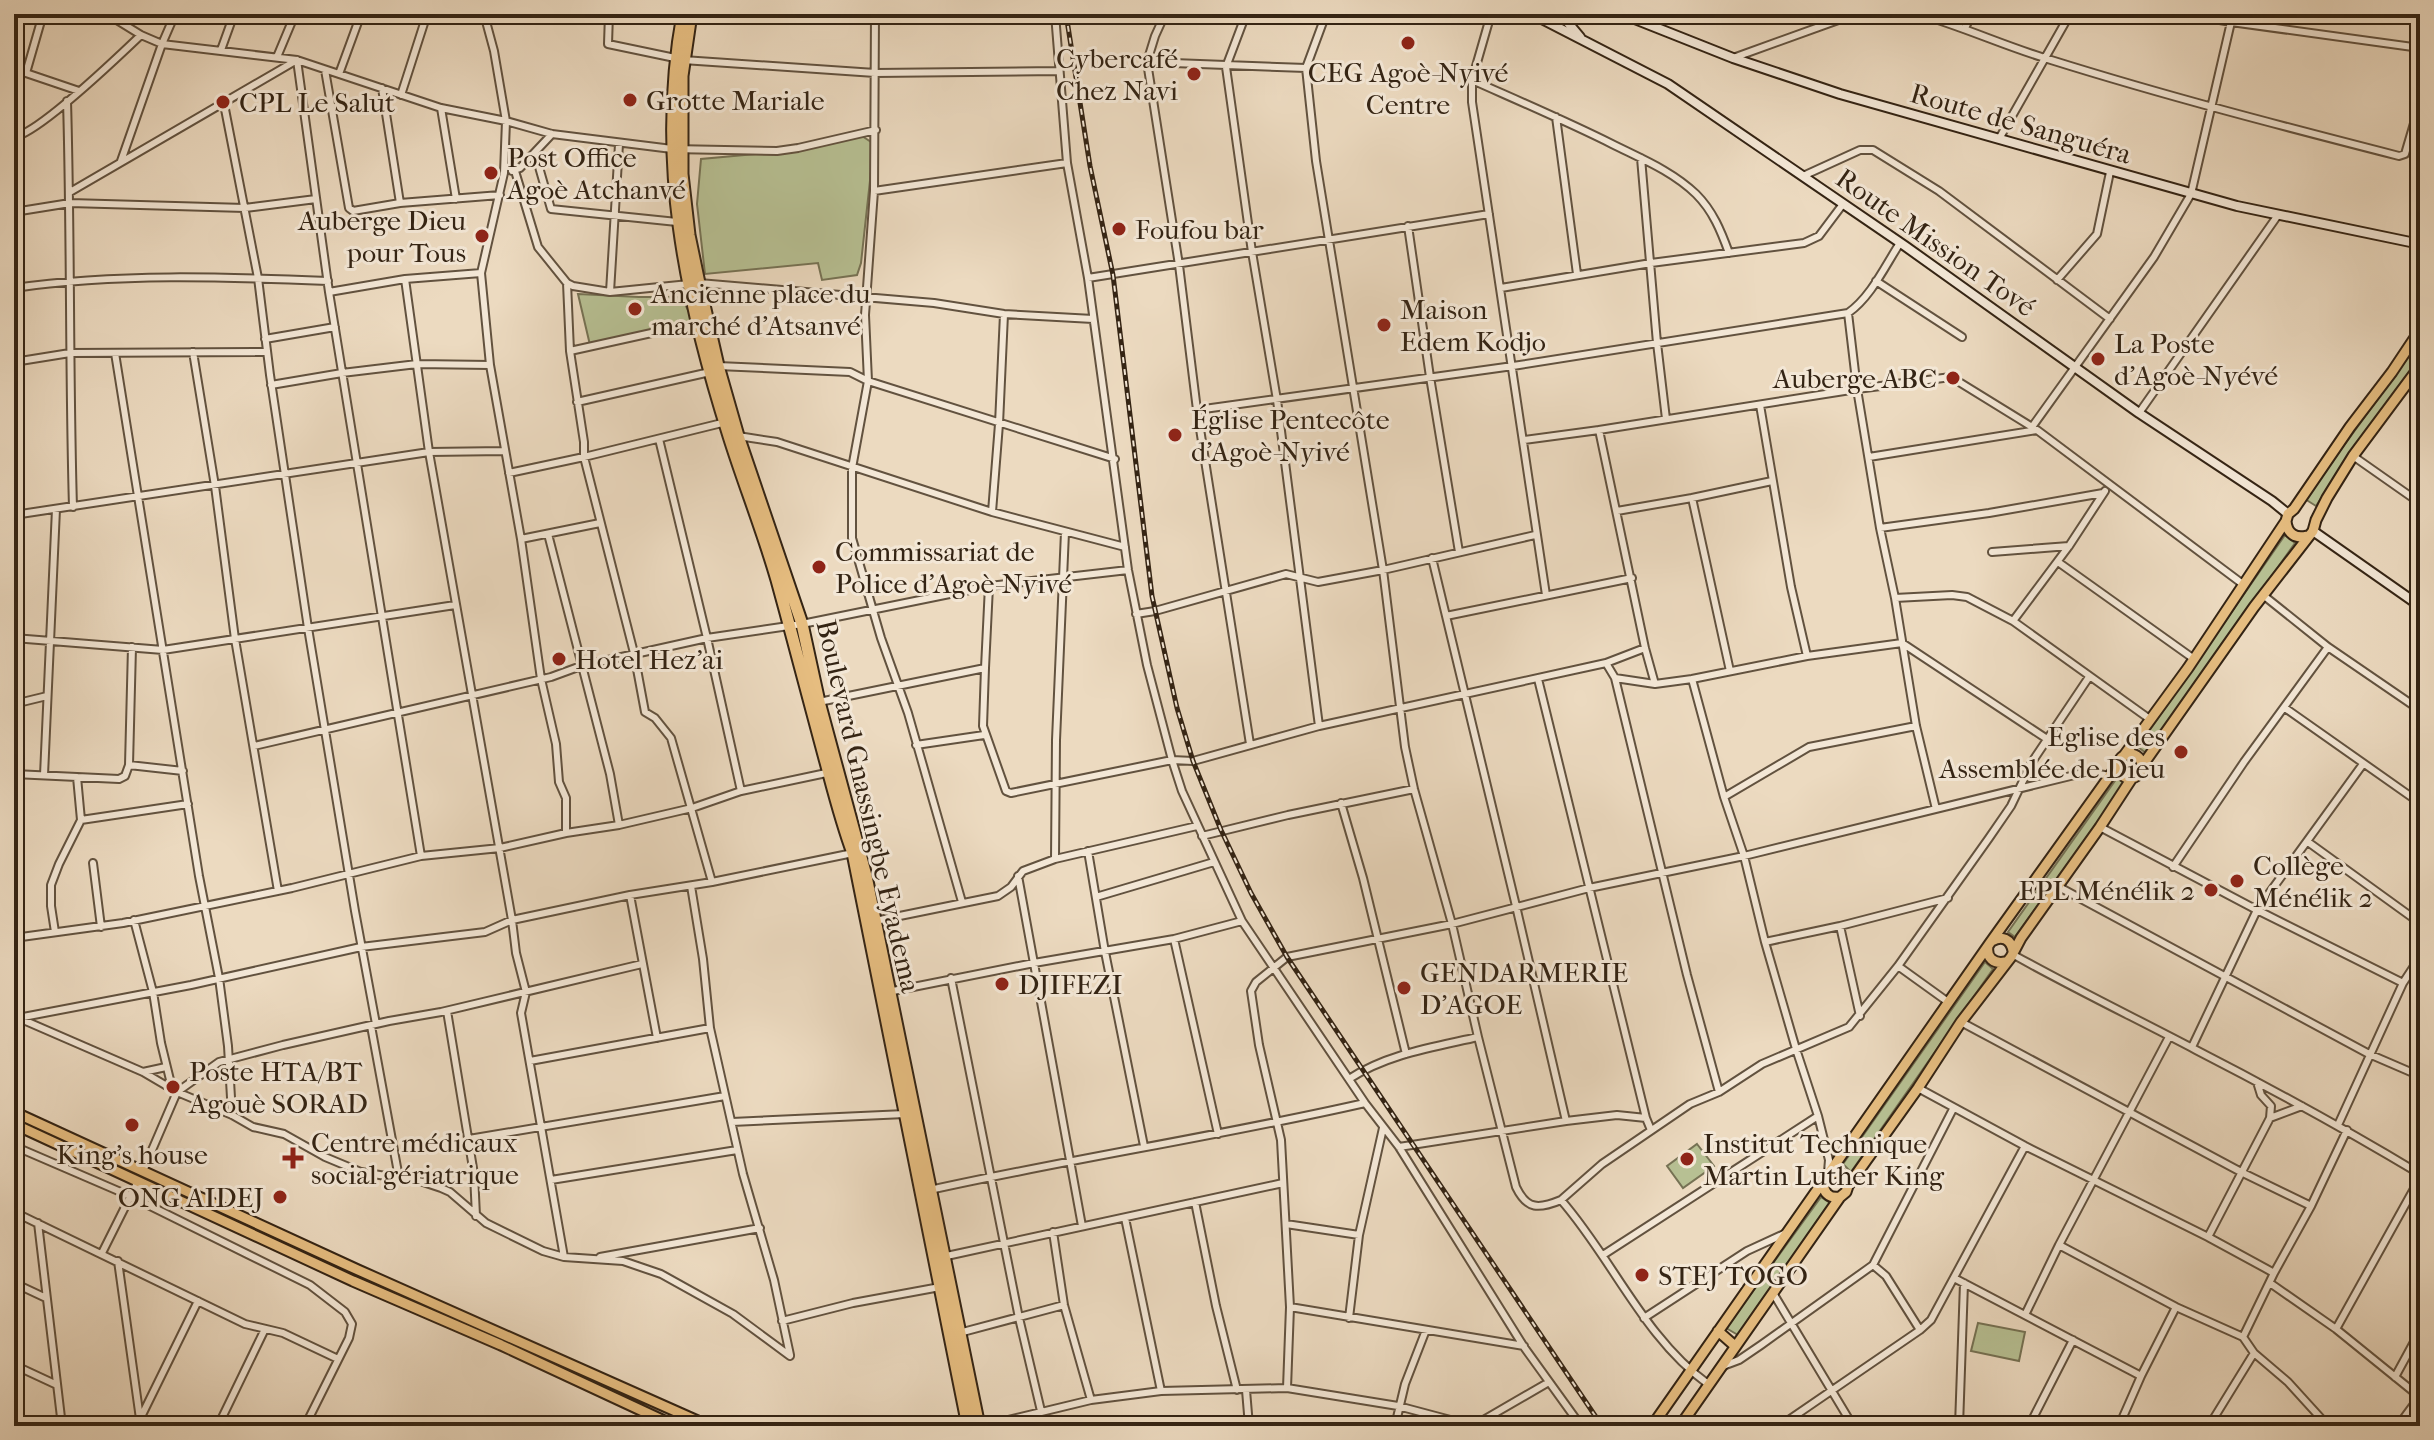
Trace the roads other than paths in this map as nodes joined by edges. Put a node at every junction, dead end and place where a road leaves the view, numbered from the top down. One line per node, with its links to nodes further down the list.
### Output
1 (43, 14): 47 (street)
2 (107, 14): 26 (street)
3 (175, 14): 32 (street)
4 (234, 14): 35 (street)
5 (295, 14): 36 (street)
6 (361, 14): 49 (street)
7 (427, 14): 53 (street)
8 (609, 14): 38 (street)
9 (683, 14): 38 (highway, Boulevard Gnassingbe Eyadema)
10 (691, 14): 38 (highway, Boulevard Gnassingbe Eyadema)
11 (875, 14): 48 (street)
12 (1055, 14): 46 (street)
13 (1165, 14): 41 (street)
14 (1246, 14): 42 (street)
15 (1326, 14): 43 (street)
16 (1491, 14): 50 (street)
17 (1622, 14): 37 (street, Route de Sanguéra)
18 (1855, 14): 37 (street)
19 (1919, 14): 30 (street)
20 (1972, 14): 30 (street)
21 (2070, 14): 39 (street)
22 (2186, 14): 28 (street)
23 (2228, 14): 28 (street)
24 (483, 15): 60 (street)
25 (1532, 15): 29 (street, Route Mission Tové)
26 (116, 16): 31 (street)
27 (1567, 16): 29 (street); 33 (street)
28 (2231, 22): 34 (street); 58 (street)
29 (1548, 23): 33 (street, Route Mission Tové)
30 (1965, 28): 39 (street)
31 (141, 35): 32 (street); 52 (street)
32 (162, 44): 35 (street); 69 (street)
33 (1590, 46): 74 (street, Route Mission Tové)
34 (2420, 48)
35 (221, 50): 36 (street)
36 (277, 57): 40 (street)
37 (1733, 58): 64 (street, Route de Sanguéra)
38 (679, 59): 48 (street); 66 (highway, Boulevard Gnassingbe Eyadema)
39 (2046, 59): 58 (street); 64 (street)
40 (297, 60): 45 (street); 56 (street); 79 (street)
41 (1147, 62): 42 (street); 97 (street)
42 (1226, 67): 43 (street); 94 (street)
43 (1306, 68): 91 (street)
44 (14, 69): 47 (street)
45 (325, 70): 49 (street); 82 (street)
46 (1059, 71): 48 (street); 70 (street)
47 (26, 73): 52 (street)
48 (875, 73): 61 (street)
49 (339, 74): 51 (street)
50 (1472, 80): 59 (street); 86 (street)
51 (382, 88): 53 (street); 82 (street)
52 (79, 91): 54 (street)
53 (401, 95): 57 (street)
54 (67, 101): 63 (street); 76 (street)
55 (2420, 103): 58 (street)
56 (224, 104): 69 (street); 84 (street)
57 (441, 108): 60 (street); 80 (street)
58 (2211, 108): 77 (street)
59 (1556, 117): 68 (street); 99 (street)
60 (506, 121): 62 (street); 73 (street)
61 (876, 130): 66 (street); 75 (street)
62 (552, 134): 65 (street); 67 (street)
63 (14, 137)
64 (1999, 139): 72 (street, Route de Sanguéra)
65 (619, 144): 66 (street); 87 (street)
66 (677, 150): 89 (highway, Boulevard Gnassingbe Eyadema); 108 (highway, Boulevard Gnassingbe Eyadema)
67 (535, 153): 71 (street); 87 (street)
68 (1641, 158): 95 (street); 96 (street)
69 (121, 161): 76 (street)
70 (1067, 163): 75 (street); 101 (street)
71 (515, 171): 73 (street); 107 (street)
72 (2110, 172): 77 (street, Route de Sanguéra); 104 (street)
73 (504, 173): 78 (street)
74 (1803, 176): 83 (street, Route Mission Tové); 104 (street)
75 (874, 191): 113 (street)
76 (70, 192): 81 (street)
77 (2191, 194): 88 (street, Route de Sanguéra); 117 (street)
78 (500, 195): 80 (street); 98 (street)
79 (316, 199): 84 (street); 105 (street)
80 (456, 199): 82 (street)
81 (70, 203): 84 (street); 85 (street); 103 (street)
82 (400, 203)
83 (1843, 204): 92 (street, Route Mission Tové); 95 (street)
84 (245, 208): 100 (street)
85 (14, 212)
86 (1489, 214): 90 (street); 110 (street)
87 (615, 215): 89 (street); 112 (street)
88 (2278, 215): 93 (street, Route de Sanguéra); 146 (street)
89 (677, 222): 108 (highway, Boulevard Gnassingbe Eyadema)
90 (1408, 226): 91 (street); 137 (street)
91 (1328, 241): 94 (street); 140 (street)
92 (1900, 243): 106 (street); 134 (street, Route Mission Tové)
93 (2419, 245)
94 (1252, 252): 97 (street); 142 (street)
95 (1729, 253): 96 (street)
96 (1651, 263): 99 (street); 123 (street)
97 (1179, 265): 101 (street); 145 (street)
98 (481, 273): 102 (street); 131 (street)
99 (1577, 274): 110 (street)
100 (258, 278): 103 (street); 105 (street); 122 (street)
101 (1088, 278): 116 (street)
102 (405, 279): 111 (street); 130 (street)
103 (69, 280): 109 (street); 127 (street)
104 (2057, 280): 117 (street)
105 (328, 281): 111 (street)
106 (1876, 281): 114 (street); 121 (street)
107 (567, 283): 112 (street); 124 (street)
108 (694, 284): 112 (street); 113 (street); 135 (highway, Boulevard Gnassingbe Eyadema)
109 (14, 288)
110 (1501, 288): 132 (street)
111 (329, 292): 118 (street)
112 (610, 292)
113 (865, 299): 115 (street); 138 (street)
114 (1848, 313): 123 (street); 141 (street)
115 (1004, 314): 116 (street); 149 (street)
116 (1093, 319): 160 (street)
117 (2110, 319): 134 (street)
118 (335, 327): 122 (street); 136 (street)
119 (2420, 330): 177 (main road)
120 (656, 332): 124 (street)
121 (1962, 337)
122 (265, 339): 126 (street)
123 (1657, 343): 132 (street); 147 (street)
124 (570, 351): 143 (street)
125 (193, 352): 126 (street); 128 (street); 167 (street)
126 (267, 352): 139 (street)
127 (70, 353): 128 (street); 129 (street); 172 (street)
128 (115, 353): 169 (street)
129 (14, 362)
130 (417, 364): 131 (street); 136 (street); 156 (street)
131 (490, 365): 155 (street)
132 (1513, 366): 137 (street); 154 (street)
133 (2420, 366): 157 (main road)
134 (2075, 367): 146 (street, Route Mission Tové); 150 (street)
135 (714, 369): 138 (street); 143 (street); 148 (highway, Boulevard Gnassingbe Eyadema)
136 (342, 373): 139 (street); 161 (street)
137 (1430, 377): 140 (street); 188 (street)
138 (868, 381): 149 (street); 162 (street)
139 (271, 385): 164 (street)
140 (1353, 388): 142 (street); 193 (street)
141 (1857, 389): 144 (street); 150 (street); 159 (street)
142 (1277, 400): 145 (street); 196 (street)
143 (577, 402): 158 (street)
144 (1760, 405): 147 (street); 165 (street)
145 (1197, 410): 199 (street)
146 (2139, 413): 177 (street, Route Mission Tové)
147 (1666, 419): 151 (street)
148 (729, 421): 152 (highway, Boulevard Gnassingbe Eyadema); 153 (street); 211 (highway, Boulevard Gnassingbe Eyadema)
149 (999, 424): 160 (street); 175 (street)
150 (2034, 429): 159 (street); 166 (street)
151 (1599, 430): 154 (street); 174 (street)
152 (738, 436): 162 (street); 210 (highway, Boulevard Gnassingbe Eyadema)
153 (659, 439): 158 (street); 214 (street)
154 (1524, 440): 184 (street)
155 (505, 451): 156 (street); 163 (street)
156 (429, 452): 161 (street); 203 (street)
157 (2353, 456): 171 (street); 178 (main road)
158 (584, 457): 163 (street); 179 (street)
159 (1869, 457): 180 (street)
160 (1115, 459): 187 (street)
161 (358, 464): 164 (street); 208 (street)
162 (852, 468): 175 (street); 205 (street)
163 (509, 473): 185 (street)
164 (286, 475): 167 (street); 212 (street)
165 (1772, 481): 170 (street); 223 (street)
166 (2109, 485): 168 (street); 197 (street)
167 (215, 486): 169 (street); 215 (street)
168 (2103, 493): 180 (street); 186 (street)
169 (139, 497): 172 (street); 221 (street)
170 (1692, 498): 174 (street); 228 (street)
171 (2420, 503)
172 (73, 507): 173 (street)
173 (56, 509): 176 (street); 216 (street)
174 (1617, 511): 195 (street)
175 (992, 512): 181 (street)
176 (14, 515)
177 (2290, 515): 178 (main road); 183 (main road); 197 (main road)
178 (2316, 520): 183 (main road)
179 (600, 523): 182 (street); 222 (street)
180 (1880, 528): 202 (street)
181 (1065, 532): 187 (street); 194 (street)
182 (548, 534): 185 (street); 226 (street)
183 (2310, 534): 201 (main road); 204 (street)
184 (1535, 535): 188 (street); 200 (street)
185 (521, 539): 231 (street)
186 (2069, 546): 189 (street); 191 (street)
187 (1125, 547): 192 (street)
188 (1459, 552): 190 (street)
189 (1992, 552)
190 (1432, 558): 193 (street); 207 (street)
191 (2058, 562): 209 (street); 224 (street)
192 (1128, 570): 194 (street); 206 (street)
193 (1383, 570): 196 (street); 241 (street)
194 (1063, 576): 198 (street); 266 (street)
195 (1632, 578): 200 (street); 220 (street)
196 (1302, 579): 199 (street); 246 (street)
197 (2244, 585): 224 (main road)
198 (989, 586): 205 (street); 227 (street)
199 (1227, 591): 206 (street); 251 (street)
200 (1546, 595): 207 (street)
201 (2263, 595): 219 (street); 258 (main road)
202 (1895, 598): 209 (street); 217 (street)
203 (455, 605): 208 (street); 236 (street)
204 (2420, 606)
205 (874, 610): 210 (street); 235 (street)
206 (1136, 614): 254 (street)
207 (1446, 616): 237 (street)
208 (383, 617): 212 (street); 244 (street)
209 (2013, 621): 229 (street)
210 (802, 624): 211 (street); 239 (highway, Boulevard Gnassingbe Eyadema)
211 (789, 626): 214 (street); 260 (highway, Boulevard Gnassingbe Eyadema)
212 (308, 628): 215 (street); 248 (street)
213 (14, 638): 216 (street)
214 (707, 638): 222 (street); 269 (street)
215 (235, 639): 221 (street); 253 (street)
216 (50, 640): 218 (street); 238 (street)
217 (1902, 643): 223 (street); 247 (street); 250 (street)
218 (132, 647): 221 (street); 257 (street)
219 (2328, 647): 242 (street); 243 (street)
220 (1645, 648): 225 (street); 234 (street)
221 (163, 650): 259 (street)
222 (634, 653): 226 (street); 274 (street)
223 (1807, 656): 228 (street)
224 (2194, 659): 245 (main road)
225 (1606, 663): 230 (street); 232 (street)
226 (581, 666): 231 (street); 277 (street)
227 (985, 668): 235 (street); 249 (street)
228 (1730, 671): 233 (street)
229 (2089, 677): 245 (street); 250 (street)
230 (1615, 678): 234 (street); 292 (street)
231 (541, 679): 236 (street); 280 (street)
232 (1538, 679): 237 (street); 298 (street)
233 (1692, 679): 234 (street); 270 (street)
234 (1655, 684)
235 (898, 687): 239 (street); 252 (street)
236 (471, 694): 244 (street); 283 (street)
237 (1463, 694): 241 (street); 305 (street)
238 (47, 696): 240 (street); 262 (street)
239 (819, 702): 260 (highway, Boulevard Gnassingbe Eyadema)
240 (14, 704)
241 (1398, 708): 246 (street); 267 (street)
242 (2285, 708): 256 (street); 291 (street)
243 (2420, 710)
244 (398, 713): 248 (street); 286 (street)
245 (2151, 720): 255 (main road)
246 (1319, 726): 251 (street)
247 (1916, 726): 270 (street); 275 (street)
248 (326, 730): 253 (street); 293 (street)
249 (984, 735): 252 (street); 266 (street)
250 (2047, 739): 268 (street)
251 (1250, 744): 254 (street)
252 (916, 745): 303 (street)
253 (254, 746): 299 (street)
254 (1172, 760): 266 (street); 278 (street)
255 (2121, 760): 258 (main road); 263 (main road); 265 (main road)
256 (2363, 764): 272 (street); 282 (street)
257 (129, 765): 259 (street); 264 (street)
258 (2142, 766): 265 (main road)
259 (183, 771): 273 (street)
260 (834, 771): 269 (street); 285 (highway, Boulevard Gnassingbe Eyadema); 309 (highway, Boulevard Gnassingbe Eyadema)
261 (14, 774): 262 (street)
262 (44, 775): 264 (street)
263 (2110, 776): 268 (street); 320 (main road)
264 (77, 777): 276 (street)
265 (2132, 778): 279 (main road)
266 (1057, 783): 288 (street)
267 (1414, 789): 271 (street); 312 (street)
268 (2019, 790): 275 (street); 302 (street)
269 (741, 791): 274 (street)
270 (1724, 797): 287 (street)
271 (1341, 803): 281 (street); 316 (street)
272 (2420, 803)
273 (188, 804): 276 (street); 304 (street)
274 (692, 808): 277 (street); 295 (street)
275 (1936, 809): 287 (street)
276 (81, 820): 315 (street)
277 (619, 825): 280 (street)
278 (1197, 826): 281 (street); 284 (street)
279 (2100, 827): 291 (street); 297 (main road)
280 (566, 833): 283 (street)
281 (1202, 836): 289 (street)
282 (2308, 842): 306 (street); 311 (street)
283 (500, 848): 286 (street); 308 (street)
284 (1088, 851): 288 (street); 301 (street)
285 (853, 853): 295 (street); 335 (highway, Boulevard Gnassingbe Eyadema)
286 (421, 856): 293 (street)
287 (1744, 856): 292 (street); 319 (street)
288 (1055, 859): 294 (street)
289 (1214, 862): 301 (street); 310 (street)
290 (93, 863): 314 (street)
291 (2173, 867): 306 (street)
292 (1662, 871): 298 (street); 359 (street)
293 (350, 872): 299 (street); 321 (street)
294 (1018, 876): 303 (street); 325 (street)
295 (712, 882): 296 (street)
296 (691, 886): 300 (street); 342 (street)
297 (2059, 887): 323 (main road); 329 (street)
298 (1589, 888): 305 (street); 369 (street)
299 (278, 891): 304 (street)
300 (630, 895): 308 (street); 326 (street)
301 (1096, 897): 322 (street)
302 (1948, 898): 313 (street); 327 (street)
303 (962, 902): 309 (street)
304 (205, 904): 307 (street); 330 (street)
305 (1516, 906): 312 (street); 371 (street)
306 (2257, 910): 329 (street); 332 (street)
307 (134, 920): 314 (street); 333 (street)
308 (512, 920): 321 (street); 334 (street)
309 (875, 921): 335 (highway, Boulevard Gnassingbe Eyadema)
310 (1242, 921): 318 (street); 328 (street)
311 (2420, 923)
312 (1452, 924): 316 (street); 343 (street)
313 (1840, 926): 319 (street); 338 (street)
314 (101, 927): 315 (street)
315 (55, 932): 317 (street)
316 (1378, 937): 328 (street); 348 (street)
317 (14, 938)
318 (1174, 939): 322 (street); 381 (street)
319 (1765, 942): 347 (street)
320 (1990, 944): 323 (main road); 323 (main road); 336 (main road)
321 (361, 947): 330 (street); 341 (street)
322 (1105, 952): 325 (street); 384 (street)
323 (2010, 956): 340 (main road); 344 (street)
324 (2420, 957): 332 (street)
325 (1034, 963): 331 (street); 388 (street)
326 (642, 964): 334 (street); 345 (street)
327 (1898, 966): 336 (street); 338 (street)
328 (1274, 968): 355 (street); 373 (street)
329 (2225, 977): 346 (street); 349 (street)
330 (219, 978): 333 (street); 350 (street)
331 (951, 978): 335 (street); 392 (street)
332 (2403, 983): 349 (street)
333 (153, 992): 339 (street); 352 (street)
334 (526, 992): 337 (street); 351 (street)
335 (885, 992): 366 (highway, Boulevard Gnassingbe Eyadema); 400 (highway, Boulevard Gnassingbe Eyadema)
336 (1948, 1002): 394 (main road)
337 (447, 1011): 341 (street); 382 (street)
338 (1860, 1016): 347 (street)
339 (16, 1017): 353 (street)
340 (1961, 1022): 357 (main road); 365 (street)
341 (373, 1025): 350 (street); 393 (street)
342 (710, 1028): 345 (street); 360 (street)
343 (1478, 1037): 348 (street); 378 (street)
344 (2169, 1037): 346 (street); 365 (street)
345 (657, 1038): 351 (street)
346 (2192, 1047): 356 (street)
347 (1796, 1049): 359 (street); 368 (street)
348 (1406, 1054): 355 (street)
349 (2369, 1054): 354 (street); 375 (street)
350 (228, 1059): 358 (street); 367 (street)
351 (530, 1061): 376 (street)
352 (166, 1067): 353 (street); 358 (street)
353 (143, 1072): 358 (street)
354 (2420, 1076)
355 (1349, 1079): 361 (street)
356 (2257, 1081): 362 (street); 370 (street)
357 (1918, 1088): 363 (street); 399 (main road)
358 (174, 1090): 367 (street); 389 (street)
359 (1719, 1092): 379 (street)
360 (725, 1096): 372 (street); 376 (street)
361 (1365, 1103): 373 (street); 377 (street)
362 (2302, 1106): 370 (street); 375 (street)
363 (1953, 1109): 385 (street); 425 (street)
364 (14, 1112): 389 (main road)
365 (2129, 1112): 390 (street); 395 (street)
366 (905, 1114): 372 (street); 422 (highway, Boulevard Gnassingbe Eyadema)
367 (232, 1115): 393 (street)
368 (1818, 1116): 394 (street); 420 (street)
369 (1646, 1118): 371 (street); 379 (street)
370 (2270, 1118): 390 (street)
371 (1566, 1121): 378 (street)
372 (732, 1122): 387 (street)
373 (1278, 1123): 381 (street); 398 (street)
374 (14, 1124): 397 (main road)
375 (2338, 1125): 380 (street)
376 (542, 1126): 382 (street); 396 (street)
377 (1383, 1128): 386 (street); 415 (street)
378 (1501, 1130): 386 (street); 403 (street)
379 (1651, 1130): 403 (street)
380 (2347, 1130): 391 (street); 405 (street)
381 (1218, 1134): 384 (street)
382 (469, 1139): 407 (street)
383 (14, 1146): 401 (street)
384 (1144, 1146): 388 (street)
385 (2025, 1146): 395 (street); 427 (street)
386 (1399, 1147): 454 (street)
387 (737, 1150): 396 (street); 412 (street)
388 (1070, 1161): 392 (street); 411 (street)
389 (143, 1171): 397 (street); 481 (main road)
390 (2241, 1172): 405 (street); 416 (street)
391 (2420, 1176): 445 (street)
392 (992, 1177): 400 (street); 417 (street)
393 (399, 1178): 407 (street)
394 (1826, 1178): 399 (main road); 402 (main road); 414 (main road)
395 (2094, 1179): 416 (street); 418 (street)
396 (551, 1180): 421 (street)
397 (138, 1181): 401 (street); 480 (main road)
398 (1283, 1183): 404 (street); 410 (street)
399 (1848, 1186): 402 (main road)
400 (930, 1190): 422 (highway, Boulevard Gnassingbe Eyadema)
401 (130, 1196): 419 (street); 456 (street)
402 (1840, 1197): 432 (main road)
403 (1561, 1200): 420 (street)
404 (1195, 1202): 408 (street); 466 (street)
405 (2311, 1206): 426 (street)
406 (14, 1212): 409 (street)
407 (476, 1216): 421 (street)
408 (1125, 1218): 411 (street); 468 (street)
409 (38, 1223): 419 (street); 433 (street)
410 (1286, 1224): 415 (street); 436 (street)
411 (1082, 1226): 413 (street)
412 (760, 1228): 423 (street); 442 (street)
413 (1053, 1232): 417 (street); 435 (street)
414 (1788, 1232): 441 (street); 448 (main road)
415 (1359, 1235): 440 (street)
416 (2208, 1237): 426 (street)
417 (1005, 1243): 422 (street); 439 (street)
418 (2059, 1245): 437 (street); 438 (street)
419 (102, 1253): 424 (street)
420 (1603, 1255): 441 (street)
421 (564, 1257): 423 (street)
422 (939, 1257): 431 (highway, Boulevard Gnassingbe Eyadema); 450 (highway, Boulevard Gnassingbe Eyadema)
423 (588, 1259): 442 (street)
424 (118, 1261): 434 (street); 475 (street)
425 (1873, 1265): 443 (street); 447 (street)
426 (2274, 1273): 430 (street)
427 (1954, 1278): 429 (street); 447 (street)
428 (14, 1283): 433 (street)
429 (1964, 1283): 438 (street); 493 (street)
430 (2270, 1283): 445 (street); 451 (street)
431 (940, 1287): 442 (street); 482 (highway, Boulevard Gnassingbe Eyadema)
432 (1773, 1293): 443 (street); 453 (main road)
433 (46, 1298): 464 (street)
434 (198, 1301): 444 (street); 475 (street)
435 (1064, 1305): 439 (street); 471 (street)
436 (1290, 1307): 440 (street); 465 (street)
437 (2176, 1307): 451 (street); 460 (street)
438 (2025, 1315): 452 (street)
439 (1019, 1318): 450 (street); 473 (street)
440 (1349, 1318): 446 (street)
441 (1644, 1318): 459 (street)
442 (782, 1321)
443 (1792, 1324): 458 (street); 469 (street)
444 (265, 1329): 456 (street); 478 (street)
445 (2336, 1329): 461 (street)
446 (1426, 1330): 454 (street); 472 (street)
447 (1920, 1330): 469 (street)
448 (1718, 1331): 453 (main road); 459 (main road)
449 (2420, 1331): 461 (street)
450 (958, 1333): 483 (highway, Boulevard Gnassingbe Eyadema)
451 (2243, 1337): 455 (street)
452 (2073, 1340): 460 (street); 494 (street)
453 (1735, 1346): 458 (main road)
454 (1524, 1347): 462 (street)
455 (2254, 1353): 476 (street); 496 (street)
456 (338, 1359): 479 (street)
457 (14, 1365): 464 (street)
458 (1721, 1367): 463 (main road)
459 (1690, 1371): 463 (street); 488 (main road)
460 (2141, 1376): 495 (street)
461 (2395, 1377): 470 (street)
462 (1549, 1382): 486 (street); 487 (street)
463 (1708, 1384): 474 (main road)
464 (57, 1385): 477 (street)
465 (1287, 1388): 467 (street); 472 (street)
466 (1237, 1390): 467 (street); 468 (street)
467 (1246, 1390): 484 (street)
468 (1161, 1391): 471 (street)
469 (1832, 1391): 491 (street); 492 (street)
470 (2420, 1397): 497 (street)
471 (1091, 1400): 473 (street)
472 (1398, 1406): 485 (street); 486 (street)
473 (1041, 1411): 483 (street)
474 (1687, 1415): 489 (main road); 490 (street)
475 (141, 1422)
476 (2323, 1424)
477 (62, 1426)
478 (218, 1426)
479 (305, 1426)
480 (675, 1426)
481 (709, 1426)
482 (968, 1426)
483 (981, 1426)
484 (1249, 1426)
485 (1395, 1426)
486 (1473, 1426)
487 (1581, 1426)
488 (1652, 1426)
489 (1680, 1426)
490 (1694, 1426)
491 (1780, 1426)
492 (1853, 1426)
493 (1959, 1426)
494 (2029, 1426)
495 (2119, 1426)
496 (2209, 1426)
497 (2398, 1426)

